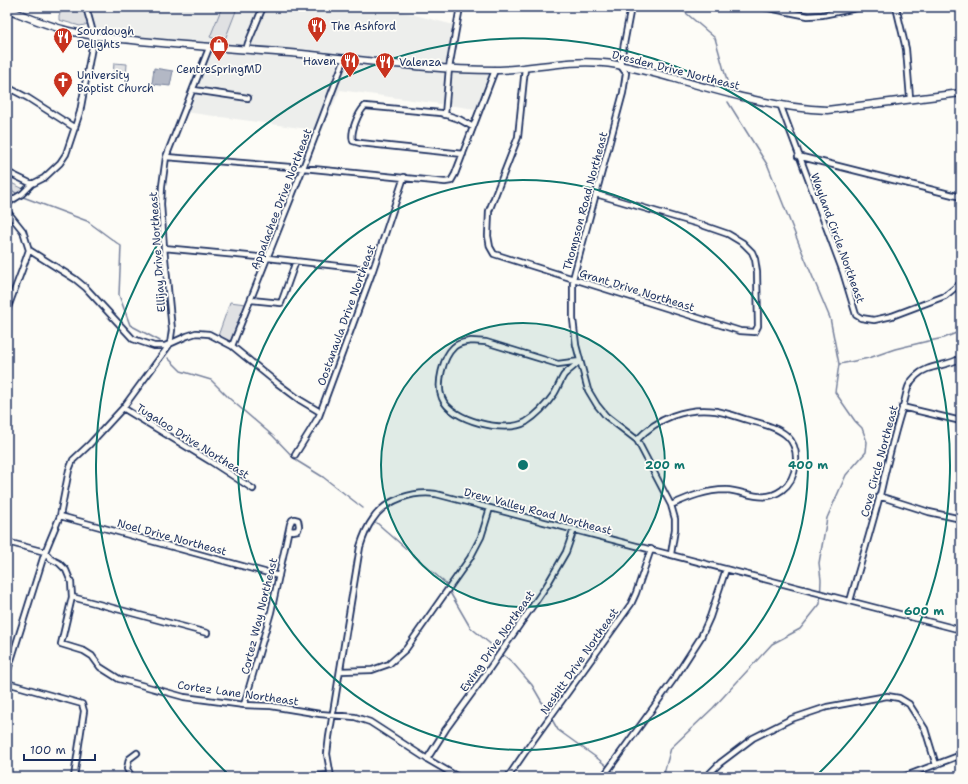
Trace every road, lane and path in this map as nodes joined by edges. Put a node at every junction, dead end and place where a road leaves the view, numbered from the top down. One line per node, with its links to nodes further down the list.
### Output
1 (86, 7): 9 (street)
2 (264, 7): 11 (street)
3 (460, 7): 14 (street)
4 (631, 7): 13 (street)
5 (764, 7): 6 (street)
6 (862, 7)
7 (896, 7): 21 (street)
8 (7, 9): 9 (street, Dresden Drive Northeast)
9 (94, 36): 10 (street, Dresden Drive Northeast); 25 (street)
10 (209, 48): 11 (street, Dresden Drive Northeast); 18 (street, Ellijay Drive Northeast)
11 (246, 50): 12 (street, Dresden Drive Northeast)
12 (345, 58): 14 (street, Dresden Drive Northeast); 29 (street, Appalachee Drive Northeast)
13 (620, 65): 15 (street, Dresden Drive Northeast); 22 (street, Dresden Drive Northeast); 33 (street, Thompson Road Northeast)
14 (449, 68): 16 (street, Dresden Drive Northeast); 23 (street)
15 (525, 68): 16 (street, Dresden Drive Northeast); 42 (street, Grant Drive Northeast)
16 (495, 70): 24 (street)
17 (7, 87): 25 (street)
18 (194, 90): 20 (street); 28 (street, Ellijay Drive Northeast)
19 (961, 92): 21 (street, Dresden Drive Northeast)
20 (248, 98)
21 (910, 98): 22 (street, Dresden Drive Northeast)
22 (780, 104): 27 (street, Wayland Circle Northeast)
23 (445, 114): 24 (street); 26 (street)
24 (473, 127): 26 (street)
25 (76, 128): 32 (street)
26 (463, 154): 31 (street)
27 (798, 156): 34 (street); 43 (street, Wayland Circle Northeast)
28 (166, 157): 29 (street); 37 (street, Ellijay Drive Northeast)
29 (303, 168): 31 (street); 39 (street, Appalachee Drive Northeast)
30 (7, 172): 32 (street)
31 (404, 177): 41 (street, Oostanaula Drive Northeast)
32 (32, 184): 35 (street)
33 (596, 194): 42 (street, Thompson Road Northeast); 42 (street, Grant Drive Northeast)
34 (961, 197)
35 (7, 203)
36 (7, 211): 38 (street)
37 (164, 248): 39 (street); 46 (street, Ellijay Drive Northeast)
38 (29, 250): 45 (street); 46 (street)
39 (268, 258): 40 (street); 44 (street, Appalachee Drive Northeast)
40 (296, 261): 41 (street); 44 (street)
41 (373, 270): 52 (street, Oostanaula Drive Northeast)
42 (573, 279): 49 (street, Thompson Road Northeast)
43 (961, 283)
44 (251, 300): 47 (street, Appalachee Drive Northeast)
45 (7, 310)
46 (170, 344): 47 (street); 51 (street)
47 (232, 346): 52 (street)
48 (961, 358): 50 (street, Cove Circle Northeast)
49 (580, 361): 49 (street); 54 (street, Thompson Road Northeast)
50 (902, 407): 53 (street); 57 (street, Cove Circle Northeast)
51 (123, 408): 56 (street, Tugaloo Drive Northeast); 60 (street)
52 (320, 412): 55 (street, Oostanaula Drive Northeast)
53 (961, 421)
54 (637, 440): 58 (street, Thompson Road Northeast); 58 (street)
55 (295, 455)
56 (253, 490)
57 (879, 496): 61 (street); 71 (street, Cove Circle Northeast)
58 (671, 505): 67 (street, Thompson Road Northeast)
59 (490, 508): 62 (street, Drew Valley Road Northeast); 74 (street); 74 (street, Drew Valley Road Northeast)
60 (60, 516): 66 (street); 69 (street, Noel Drive Northeast)
61 (961, 520)
62 (574, 529): 65 (street, Drew Valley Road Northeast); 81 (street, Ewing Drive Northeast)
63 (289, 530): 69 (street, Cortez Way Northeast)
64 (7, 542): 66 (street)
65 (651, 549): 67 (street, Drew Valley Road Northeast); 88 (street, Nesbitt Drive Northeast)
66 (44, 552): 70 (street); 75 (street)
67 (671, 554): 68 (street, Drew Valley Road Northeast)
68 (726, 569): 71 (street, Drew Valley Road Northeast); 89 (street)
69 (279, 576): 77 (street, Cortez Way Northeast)
70 (72, 597): 73 (street); 77 (street, Cortez Lane Northeast)
71 (850, 601): 72 (street, Drew Valley Road Northeast)
72 (961, 630)
73 (207, 633)
74 (340, 671): 78 (street, Drew Valley Road Northeast)
75 (7, 672)
76 (7, 683): 84 (street)
77 (244, 705): 78 (street, Cortez Lane Northeast)
78 (333, 715): 81 (street, Cortez Lane Northeast); 83 (street, Drew Valley Road Northeast)
79 (137, 753): 85 (street)
80 (961, 755): 82 (street)
81 (427, 759): 87 (street, Cortez Lane Northeast)
82 (936, 765): 90 (street); 91 (street)
83 (331, 776): 86 (street)
84 (74, 777)
85 (132, 777)
86 (312, 777)
87 (458, 777)
88 (508, 777)
89 (603, 777)
90 (706, 777)
91 (903, 777)

